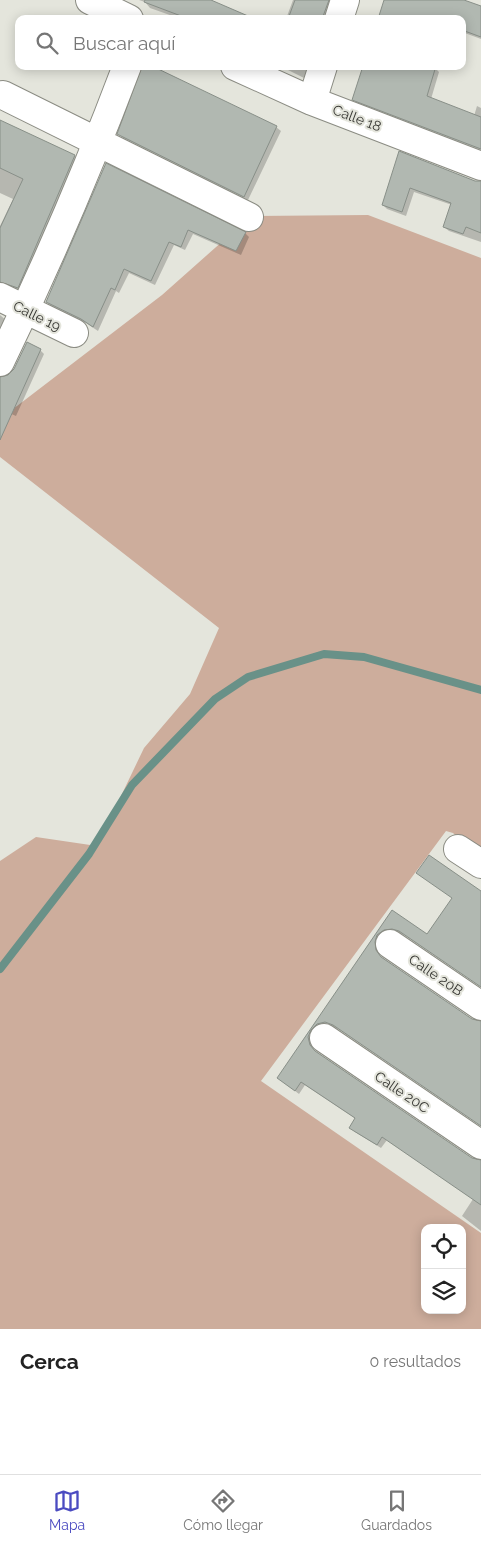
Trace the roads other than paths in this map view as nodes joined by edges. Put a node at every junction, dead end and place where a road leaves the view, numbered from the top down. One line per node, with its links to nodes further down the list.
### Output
1 (90, 0): 3 (street)
2 (345, 0): 4 (street)
3 (121, 15)
4 (340, 15)
5 (125, 70): 10 (street)
6 (243, 70): 9 (street, Calle 18)
7 (322, 70): 9 (street)
8 (3, 95): 10 (street)
9 (312, 101): 11 (street, Calle 18)
10 (98, 143): 12 (street); 14 (street)
11 (481, 166)
12 (249, 218)
13 (0, 297): 14 (street, Calle 19)
14 (25, 311): 15 (street, Calle 19); 16 (street)
15 (74, 333)
16 (0, 362)
17 (458, 849): 18 (street)
18 (481, 864)
19 (390, 944): 20 (street, Calle 20B)
20 (481, 1006)
21 (324, 1038): 22 (street, Calle 20C)
22 (481, 1145)

